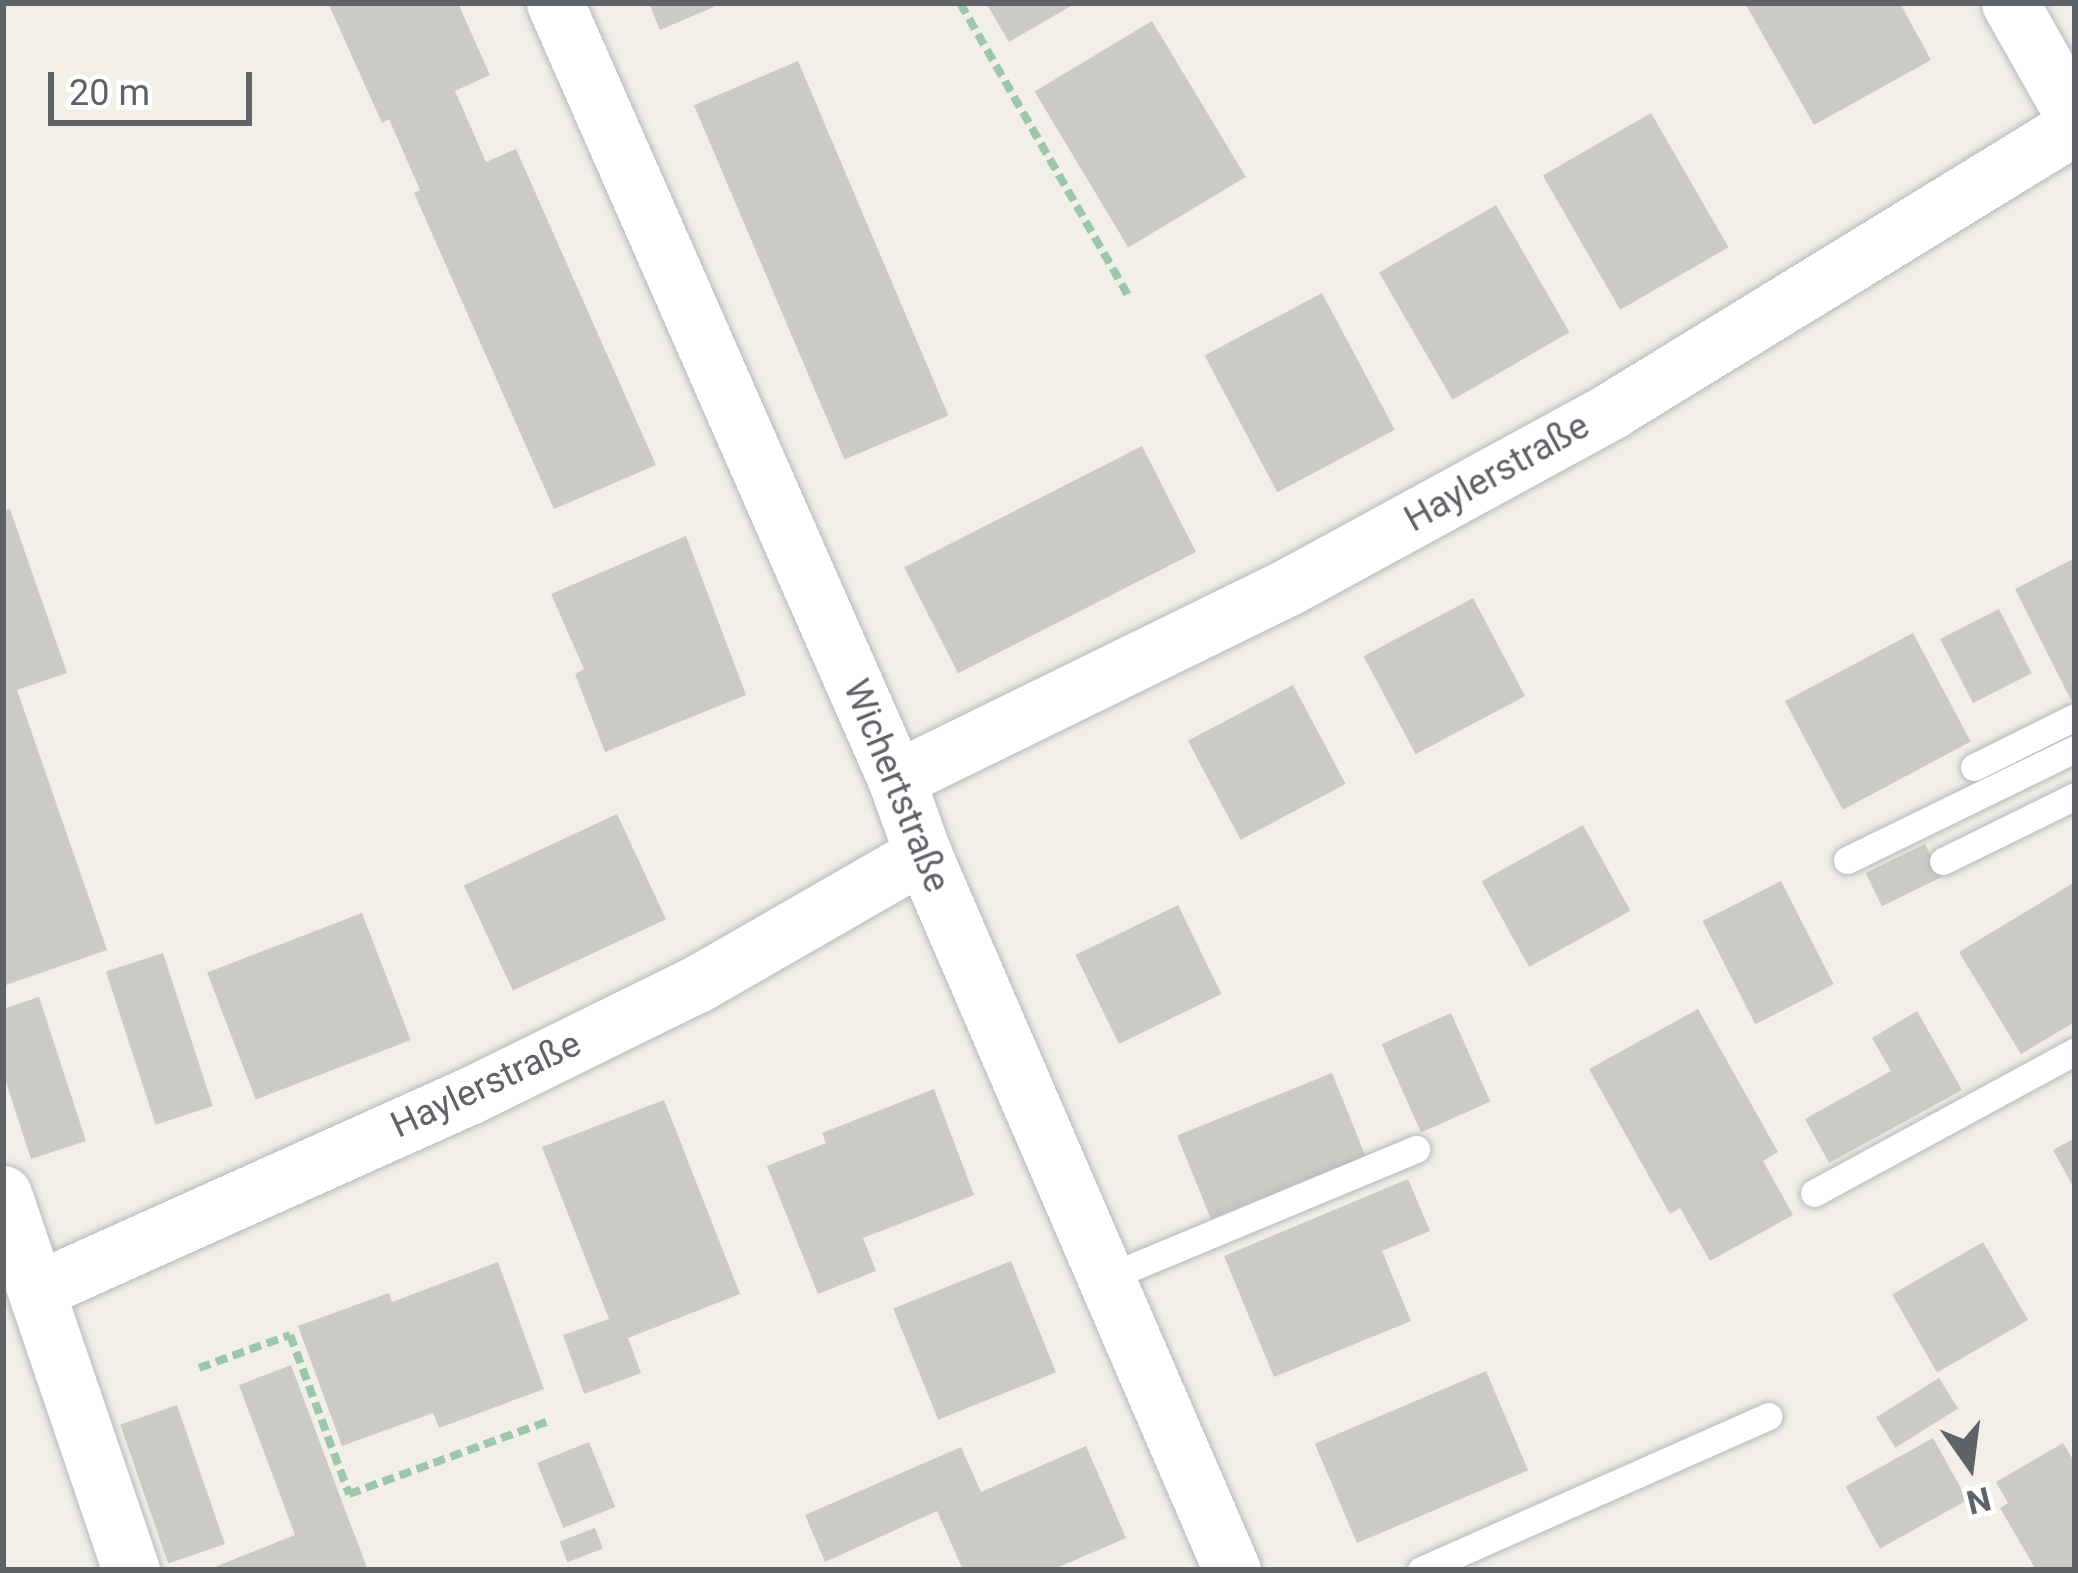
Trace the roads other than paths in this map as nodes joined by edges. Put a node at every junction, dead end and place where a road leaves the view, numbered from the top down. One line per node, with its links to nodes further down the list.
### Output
1 (555, 3): 7 (street, Wichertstraße)
2 (2010, 3): 3 (street)
3 (2075, 122): 7 (street, Haylerstraße)
4 (2075, 718): 6 (lane)
5 (2075, 748): 10 (lane)
6 (1974, 767)
7 (896, 779): 9 (street, Wichertstraße)
8 (2075, 796): 11 (lane)
9 (923, 854): 16 (street, Wichertstraße); 17 (street, Haylerstraße)
10 (1847, 860)
11 (1943, 861)
12 (2075, 1051): 14 (lane)
13 (1416, 1149): 16 (lane)
14 (1814, 1193)
15 (3, 1194): 17 (street)
16 (1106, 1278): 20 (street, Wichertstraße)
17 (37, 1290): 19 (street)
18 (1768, 1416): 21 (lane)
19 (131, 1570)
20 (1232, 1570)
21 (1421, 1570)

